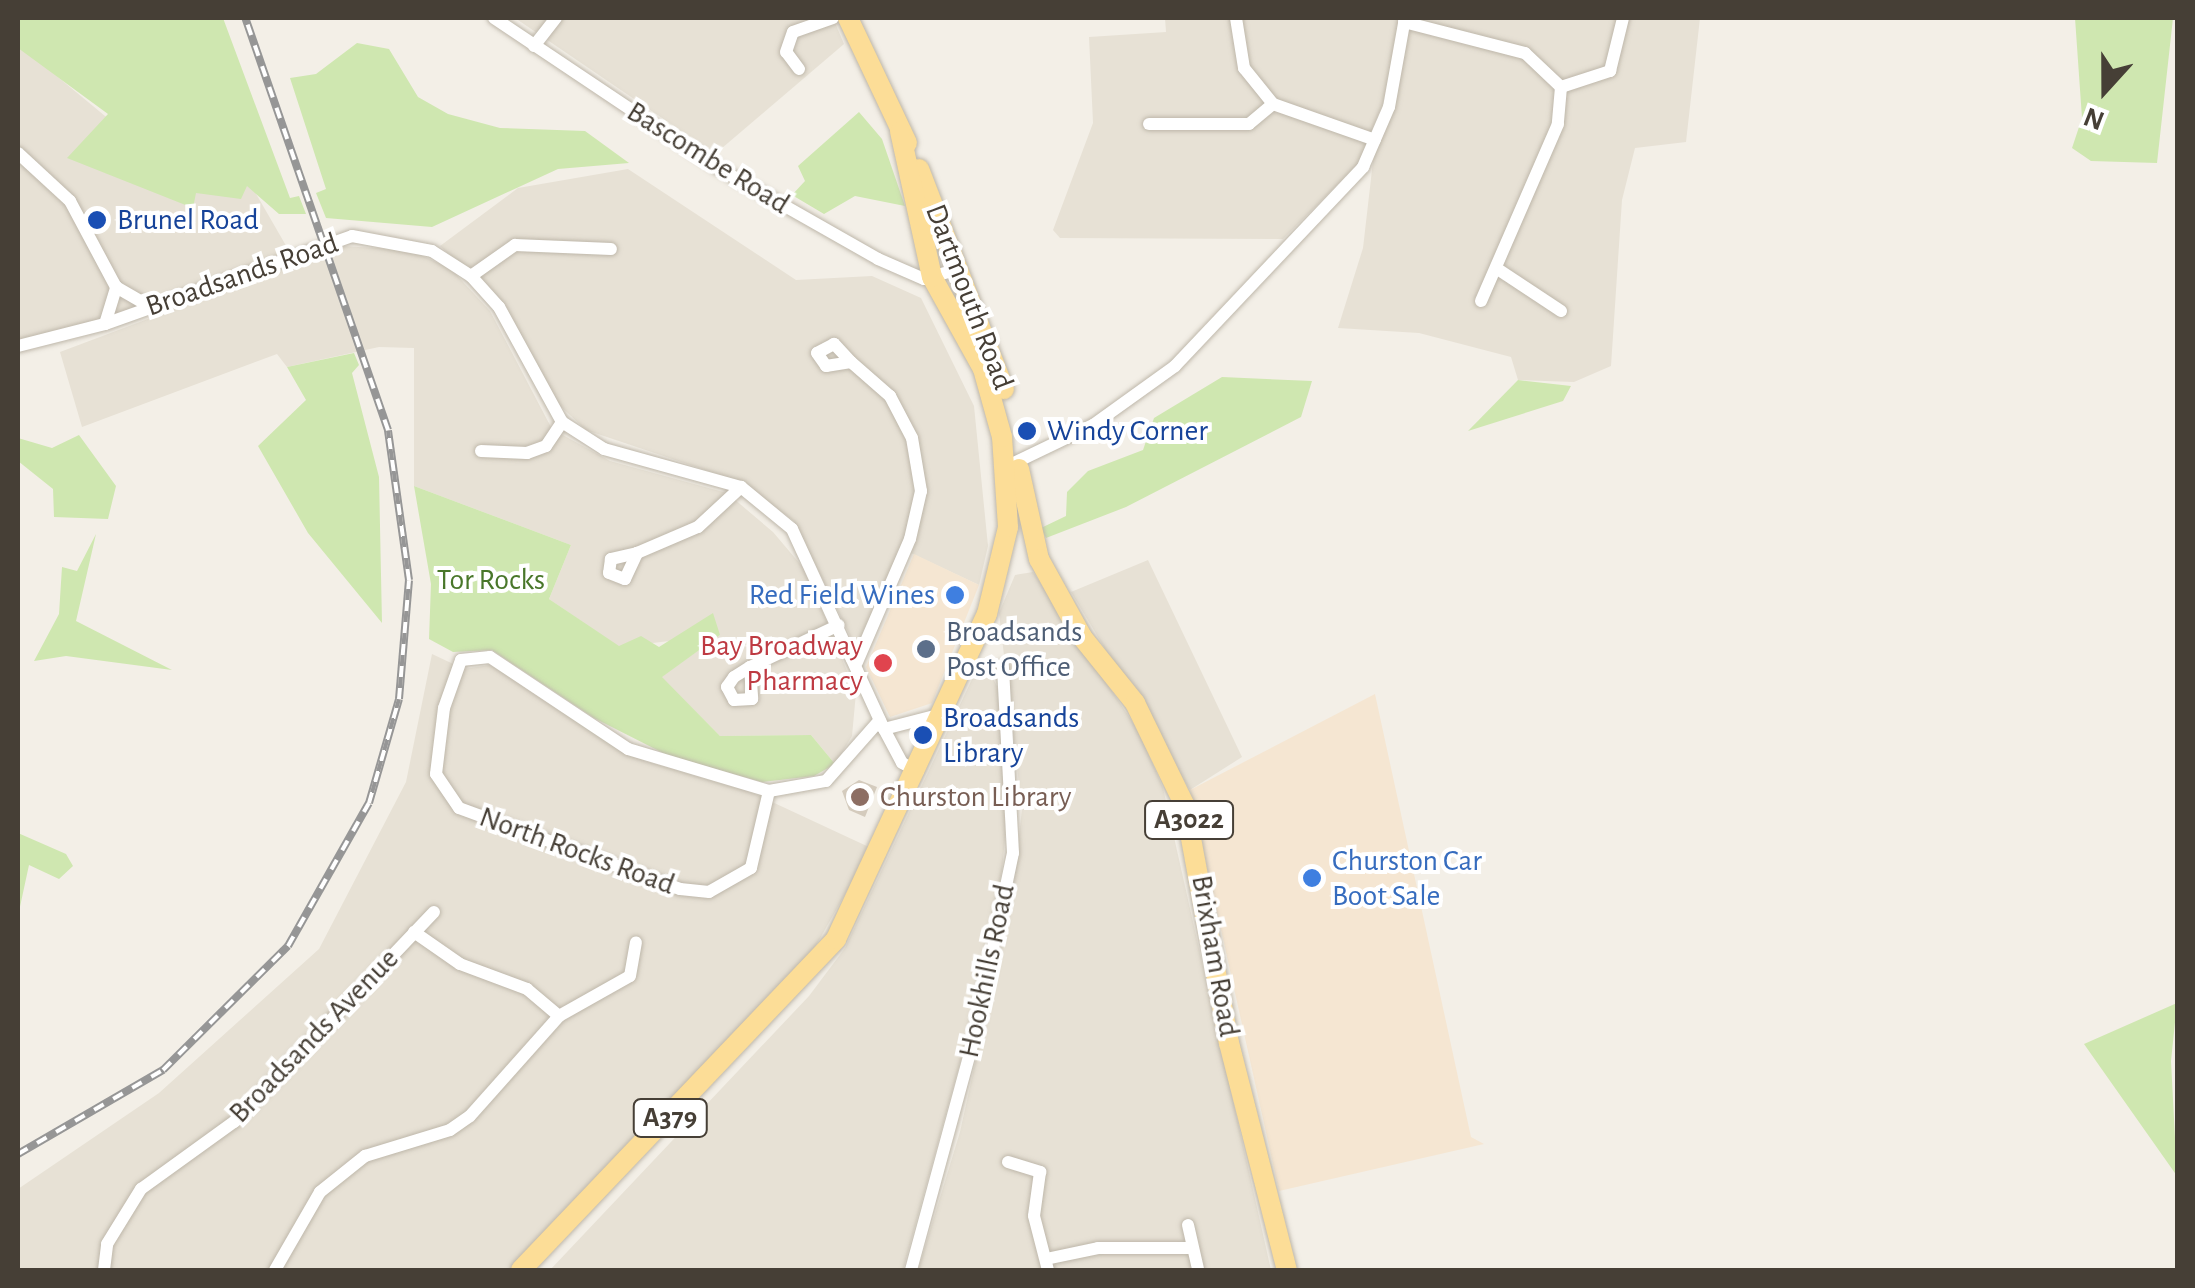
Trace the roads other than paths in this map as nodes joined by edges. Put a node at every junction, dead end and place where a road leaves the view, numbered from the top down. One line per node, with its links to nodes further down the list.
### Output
1 (494, 18): 8 (street, Bascombe Road)
2 (556, 18): 8 (street)
3 (833, 18): 9 (street)
4 (848, 18): 13 (main road, Dartmouth Road / A3022)
5 (1236, 18): 11 (street)
6 (1622, 18): 10 (street)
7 (1404, 20): 10 (street); 14 (street)
8 (534, 46): 20 (street, Bascombe Road)
9 (799, 69)
10 (1561, 87): 17 (street)
11 (1273, 104): 12 (street); 14 (street)
12 (1149, 124)
13 (900, 131): 18 (main road, Dartmouth Road / A3022); 20 (main road, Dartmouth Road / A3022)
14 (1374, 140): 30 (street)
15 (18, 153): 21 (street)
16 (611, 249): 19 (street)
17 (1496, 268): 22 (street); 24 (street)
18 (963, 270): 20 (street); 30 (main road, Dartmouth Road / A3022)
19 (471, 276): 23 (street, Broadsands Road); 28 (street, Broadsands Road)
20 (932, 276): 30 (main road, Dartmouth Road / A3022)
21 (116, 287): 23 (street); 25 (street)
22 (1481, 302)
23 (150, 306): 25 (street, Broadsands Road)
24 (1561, 310)
25 (105, 324): 26 (street, Broadsands Road)
26 (18, 346)
27 (851, 362): 36 (street)
28 (562, 422): 29 (street); 31 (street, Broadsands Road)
29 (481, 451)
30 (1015, 466): 32 (main road); 34 (main road, Brixham Road / A3022)
31 (741, 488): 33 (street); 35 (street, Broadsands Road)
32 (1007, 536): 34 (main road); 39 (main road, A379)
33 (637, 554)
34 (1039, 559): 56 (main road, Brixham Road / A3022)
35 (838, 625): 36 (street, Broadsands Road); 38 (street)
36 (857, 662): 40 (street, Broadsands Road)
37 (1002, 666): 55 (street, Hookhills Road)
38 (750, 667)
39 (942, 714): 40 (street); 41 (main road, A379)
40 (882, 724): 41 (street, Broadsands Road); 42 (street, North Rocks Road)
41 (918, 771): 54 (main road, A379)
42 (769, 791): 42 (street, North Rocks Road)
43 (434, 912): 44 (street, Broadsands Avenue)
44 (414, 932): 46 (street, Broadsands Avenue); 52 (street, Broadsands Avenue)
45 (636, 943): 46 (street)
46 (558, 1016): 53 (street)
47 (1008, 1162): 50 (street)
48 (1188, 1225): 49 (street)
49 (1192, 1248): 50 (street); 51 (street)
50 (1047, 1265)
51 (1198, 1269)
52 (104, 1270)
53 (275, 1270)
54 (521, 1270)
55 (911, 1270)
56 (1287, 1270)

